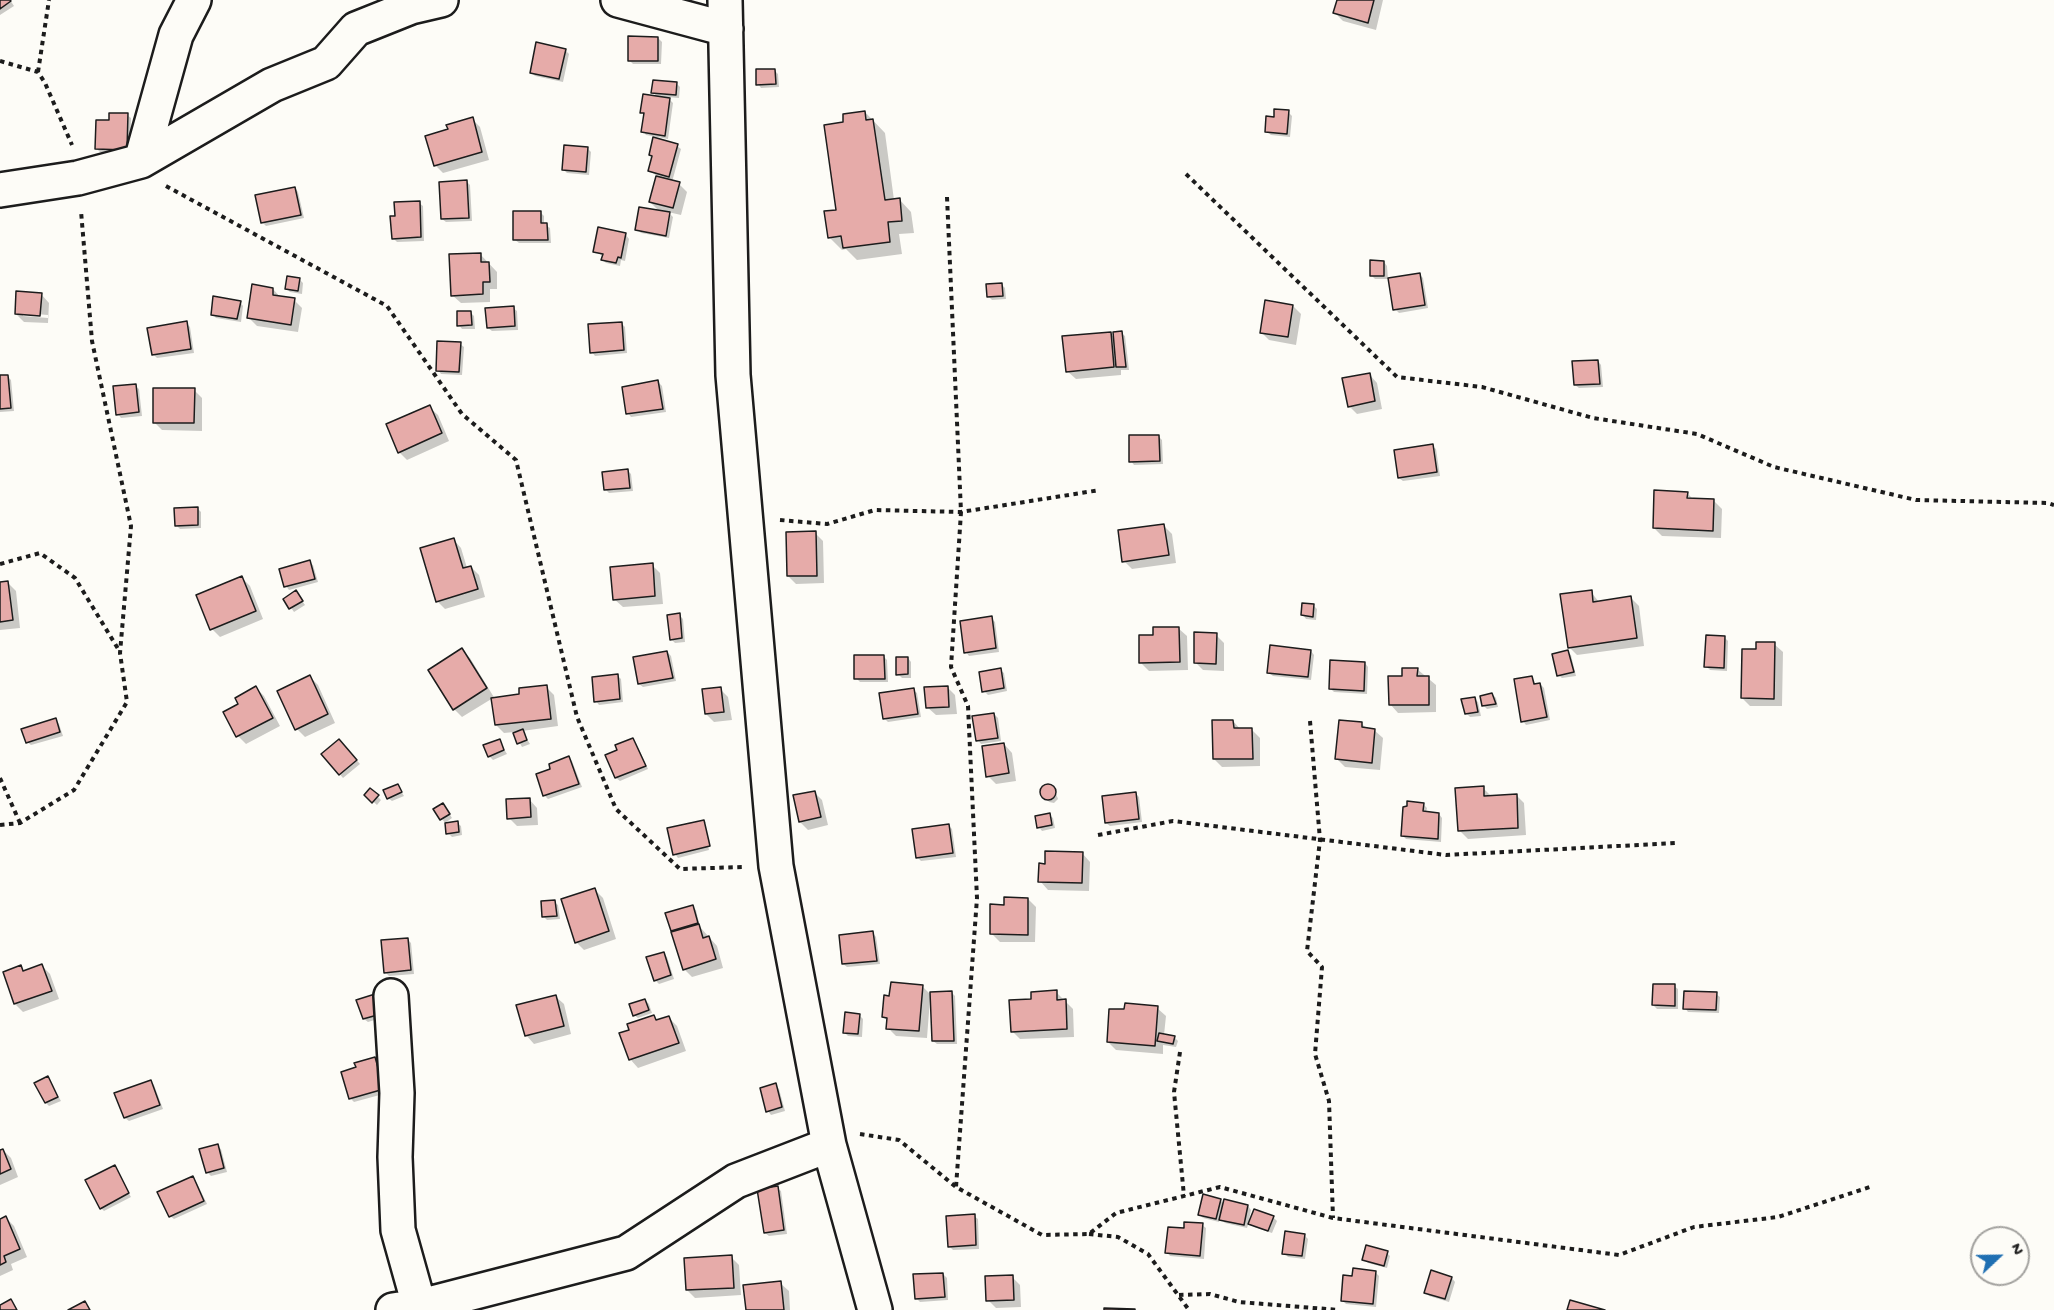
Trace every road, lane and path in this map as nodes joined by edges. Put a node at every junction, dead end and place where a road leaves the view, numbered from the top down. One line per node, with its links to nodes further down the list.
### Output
1 (49, 0): 7 (path)
2 (194, 0): 8 (street)
3 (618, 0): 5 (street)
4 (419, 2): 8 (street)
5 (725, 14): 16 (street)
6 (0, 61): 7 (path)
7 (38, 72): 9 (path)
8 (133, 162): 9 (street); 26 (path)
9 (77, 165): 11 (street); 18 (path)
10 (1186, 174): 14 (path)
11 (0, 190)
12 (947, 197): 15 (path)
13 (1100, 490): 15 (path)
14 (2054, 505)
15 (961, 512): 16 (path); 30 (path)
16 (746, 516): 26 (street)
17 (0, 564): 18 (path)
18 (120, 653): 21 (path)
19 (1310, 721): 24 (path)
20 (0, 778): 21 (path)
21 (20, 823): 22 (path)
22 (0, 825)
23 (1098, 835): 24 (path)
24 (1320, 840): 25 (path); 33 (path)
25 (1676, 843)
26 (776, 866): 29 (street)
27 (391, 996): 36 (street)
28 (1180, 1052): 32 (path)
29 (828, 1138): 30 (path); 36 (street); 38 (street)
30 (956, 1187): 34 (path)
31 (1870, 1187): 33 (path)
32 (1184, 1196): 33 (path); 34 (path)
33 (1333, 1218)
34 (1089, 1234): 35 (path)
35 (1179, 1295): 37 (path); 39 (path)
36 (406, 1308)
37 (1337, 1309)
38 (875, 1310)
39 (1189, 1310)

